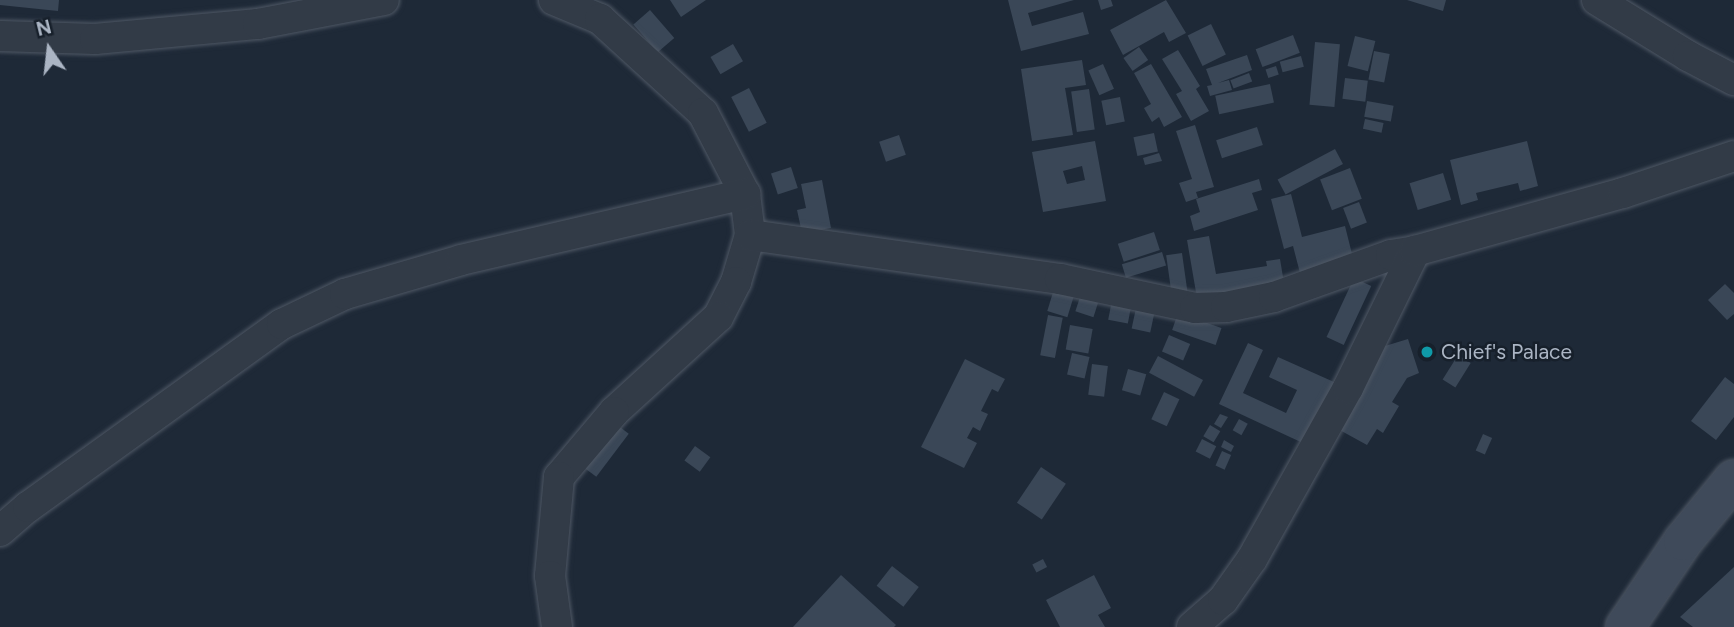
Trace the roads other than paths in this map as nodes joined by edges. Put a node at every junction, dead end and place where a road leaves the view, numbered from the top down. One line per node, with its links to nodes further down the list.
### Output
1 (384, 0): 4 (street)
2 (554, 0): 7 (street)
3 (1597, 0): 5 (street)
4 (0, 36)
5 (1734, 80)
6 (1734, 156): 9 (street)
7 (745, 194): 8 (street); 11 (street)
8 (750, 235): 9 (street); 12 (street)
9 (1415, 251): 13 (street)
10 (1734, 479): 14 (street)
11 (0, 531)
12 (557, 627)
13 (1192, 627)
14 (1625, 627)

